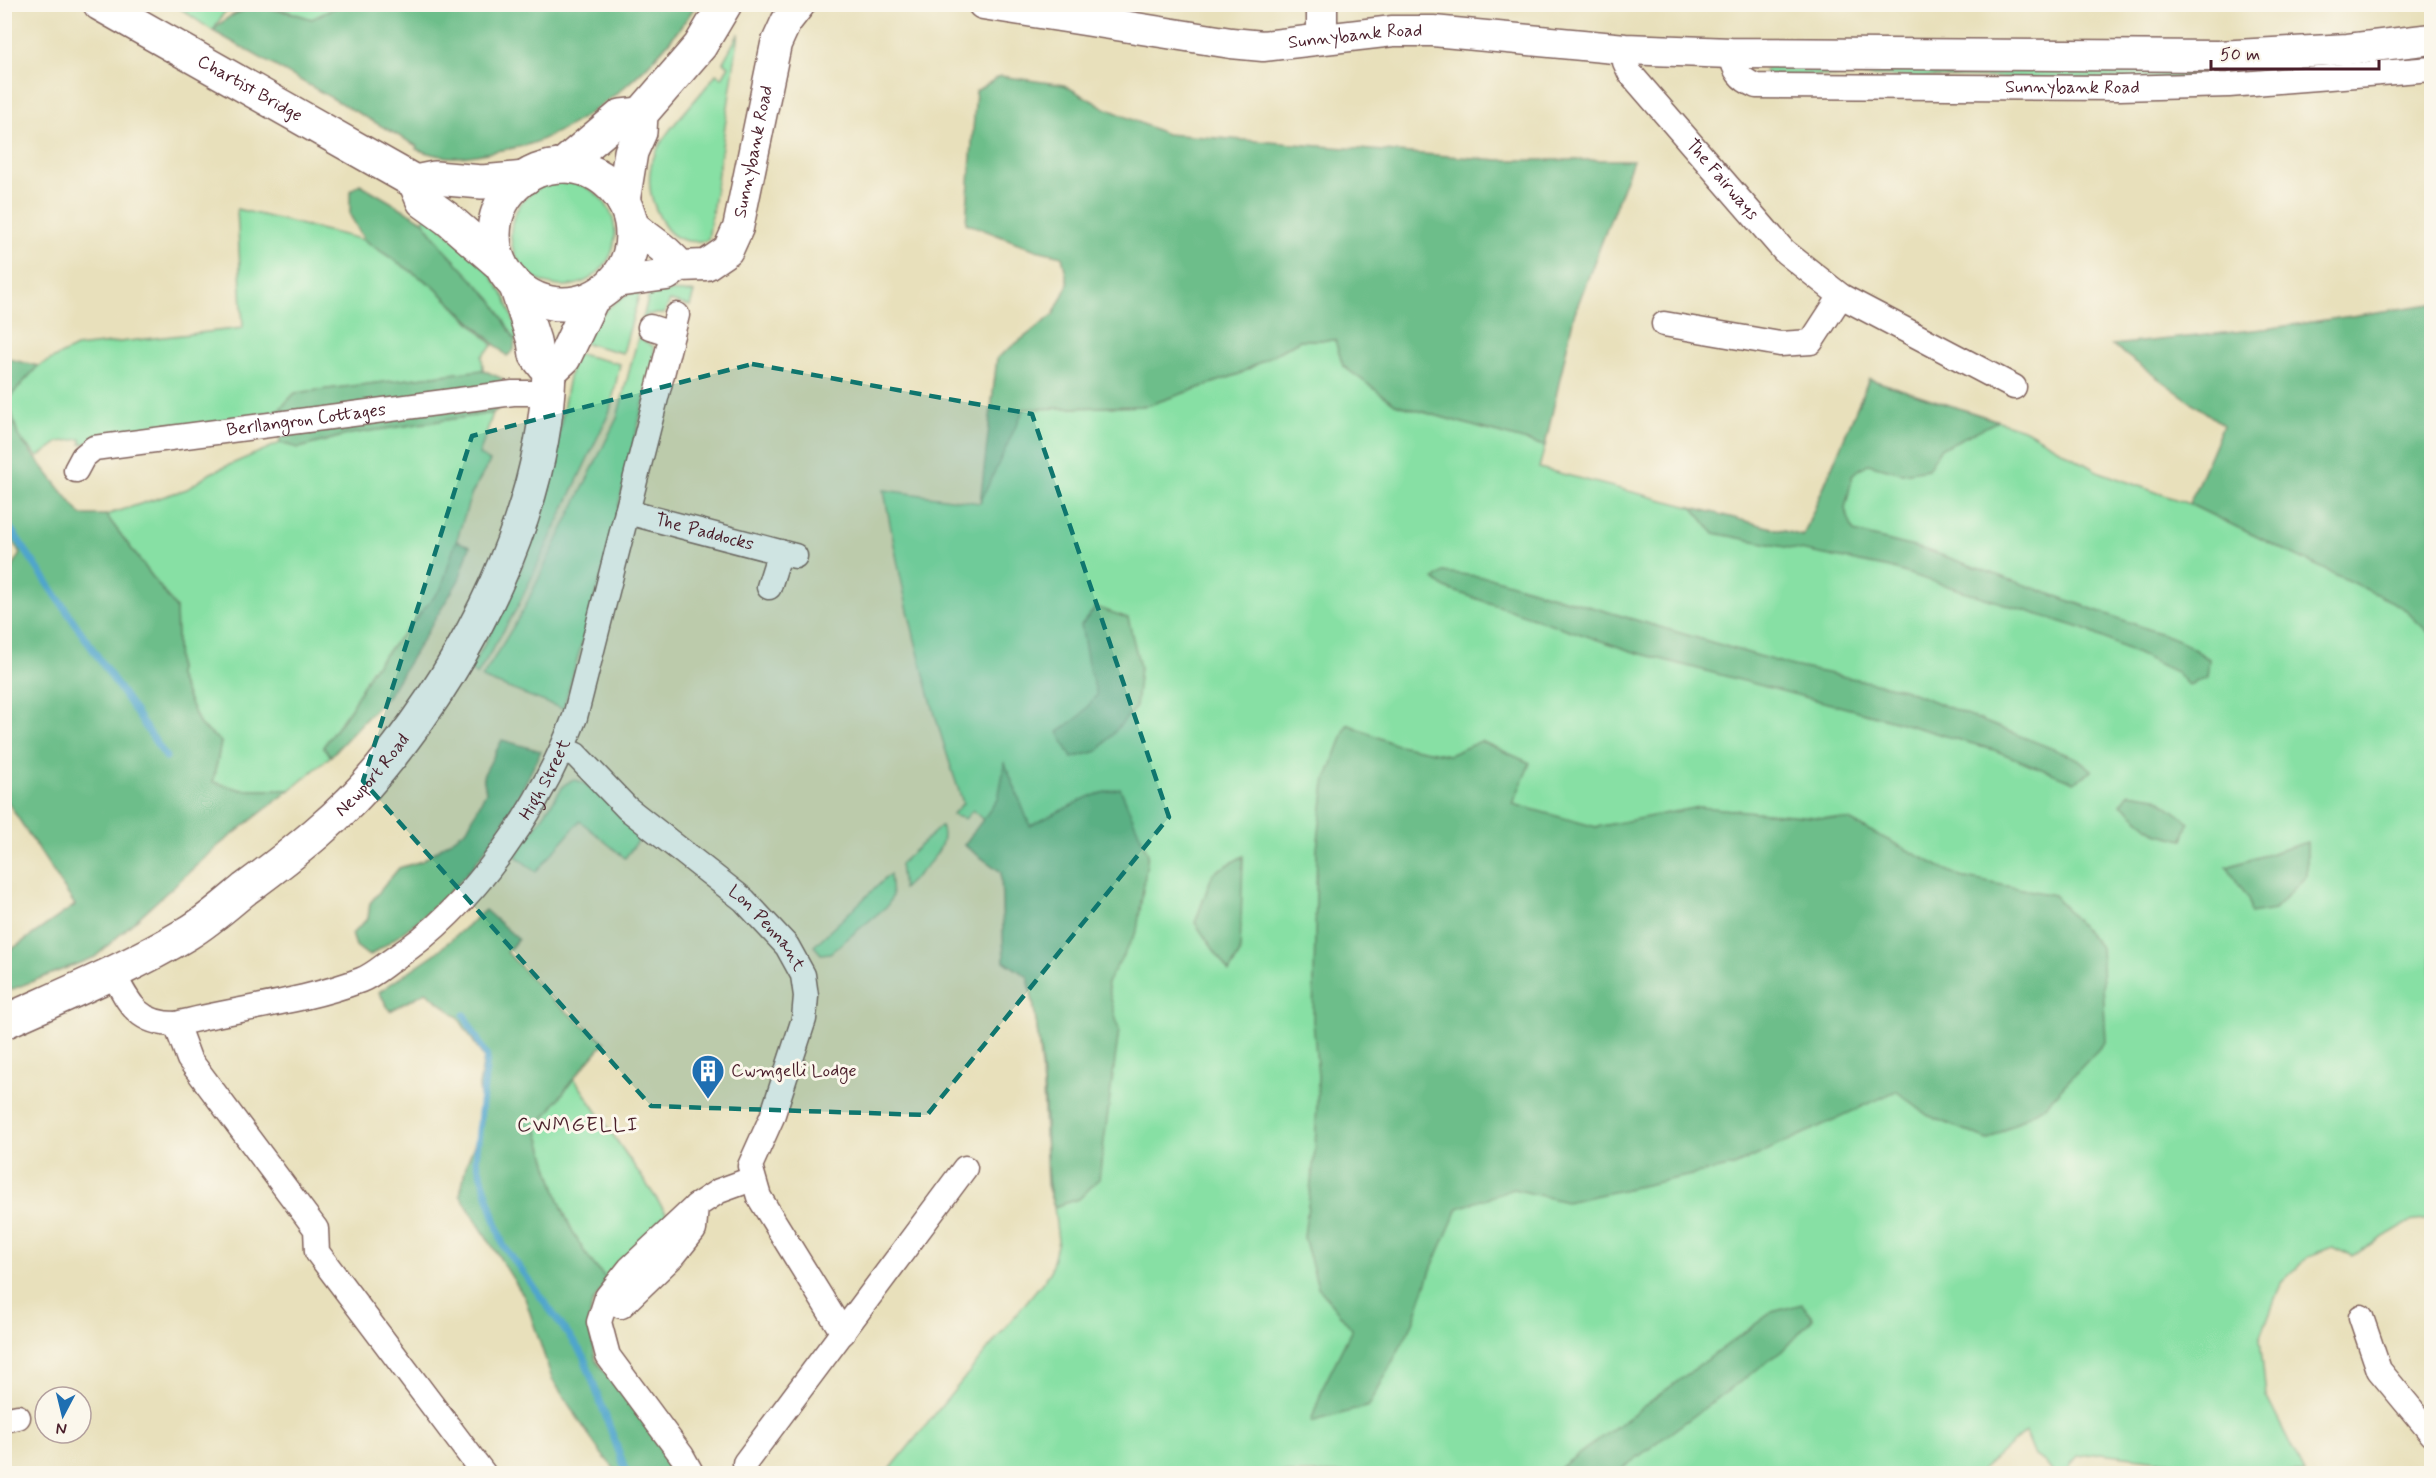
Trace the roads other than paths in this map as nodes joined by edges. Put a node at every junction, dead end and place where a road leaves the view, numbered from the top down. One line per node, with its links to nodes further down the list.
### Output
1 (100, 4): 13 (main road, Chartist Bridge)
2 (725, 4): 11 (main road)
3 (800, 4): 16 (street, Sunnybank Road)
4 (983, 4): 6 (street, Sunnybank Road)
5 (1322, 4): 6 (street)
6 (1322, 39): 8 (street, Sunnybank Road)
7 (2432, 39): 9 (street, Sunnybank Road)
8 (1625, 49): 9 (street, Sunnybank Road); 19 (street, The Fairways)
9 (1731, 53): 10 (street, Sunnybank Road)
10 (2432, 69)
11 (641, 114): 12 (main road); 15 (main road)
12 (562, 166): 14 (main road); 15 (main road)
13 (408, 178): 14 (main road); 17 (main road)
14 (525, 178): 17 (main road)
15 (628, 212): 16 (street); 18 (main road)
16 (680, 266): 18 (street, Sunnybank Road)
17 (508, 275): 18 (main road); 22 (main road)
18 (604, 291): 22 (main road)
19 (1841, 296): 20 (street); 23 (street, The Fairways)
20 (1664, 324)
21 (666, 325): 25 (street, High Street)
22 (549, 382): 24 (street, Berllangron Cottages); 28 (main road, Newport Road)
23 (2014, 387)
24 (76, 470)
25 (627, 512): 26 (street, The Paddocks); 27 (street, High Street)
26 (769, 587)
27 (563, 749): 30 (street, High Street); 32 (street, Lon Pennant)
28 (113, 973): 29 (main road, Newport Road); 30 (street)
29 (4, 1022)
30 (176, 1024): 39 (street)
31 (965, 1168): 36 (street)
32 (752, 1179): 33 (street); 36 (street)
33 (696, 1206): 34 (street); 40 (street)
34 (621, 1306)
35 (2361, 1317): 37 (street)
36 (843, 1333): 38 (street)
37 (2432, 1434)
38 (745, 1463)
39 (484, 1473)
40 (692, 1473)

